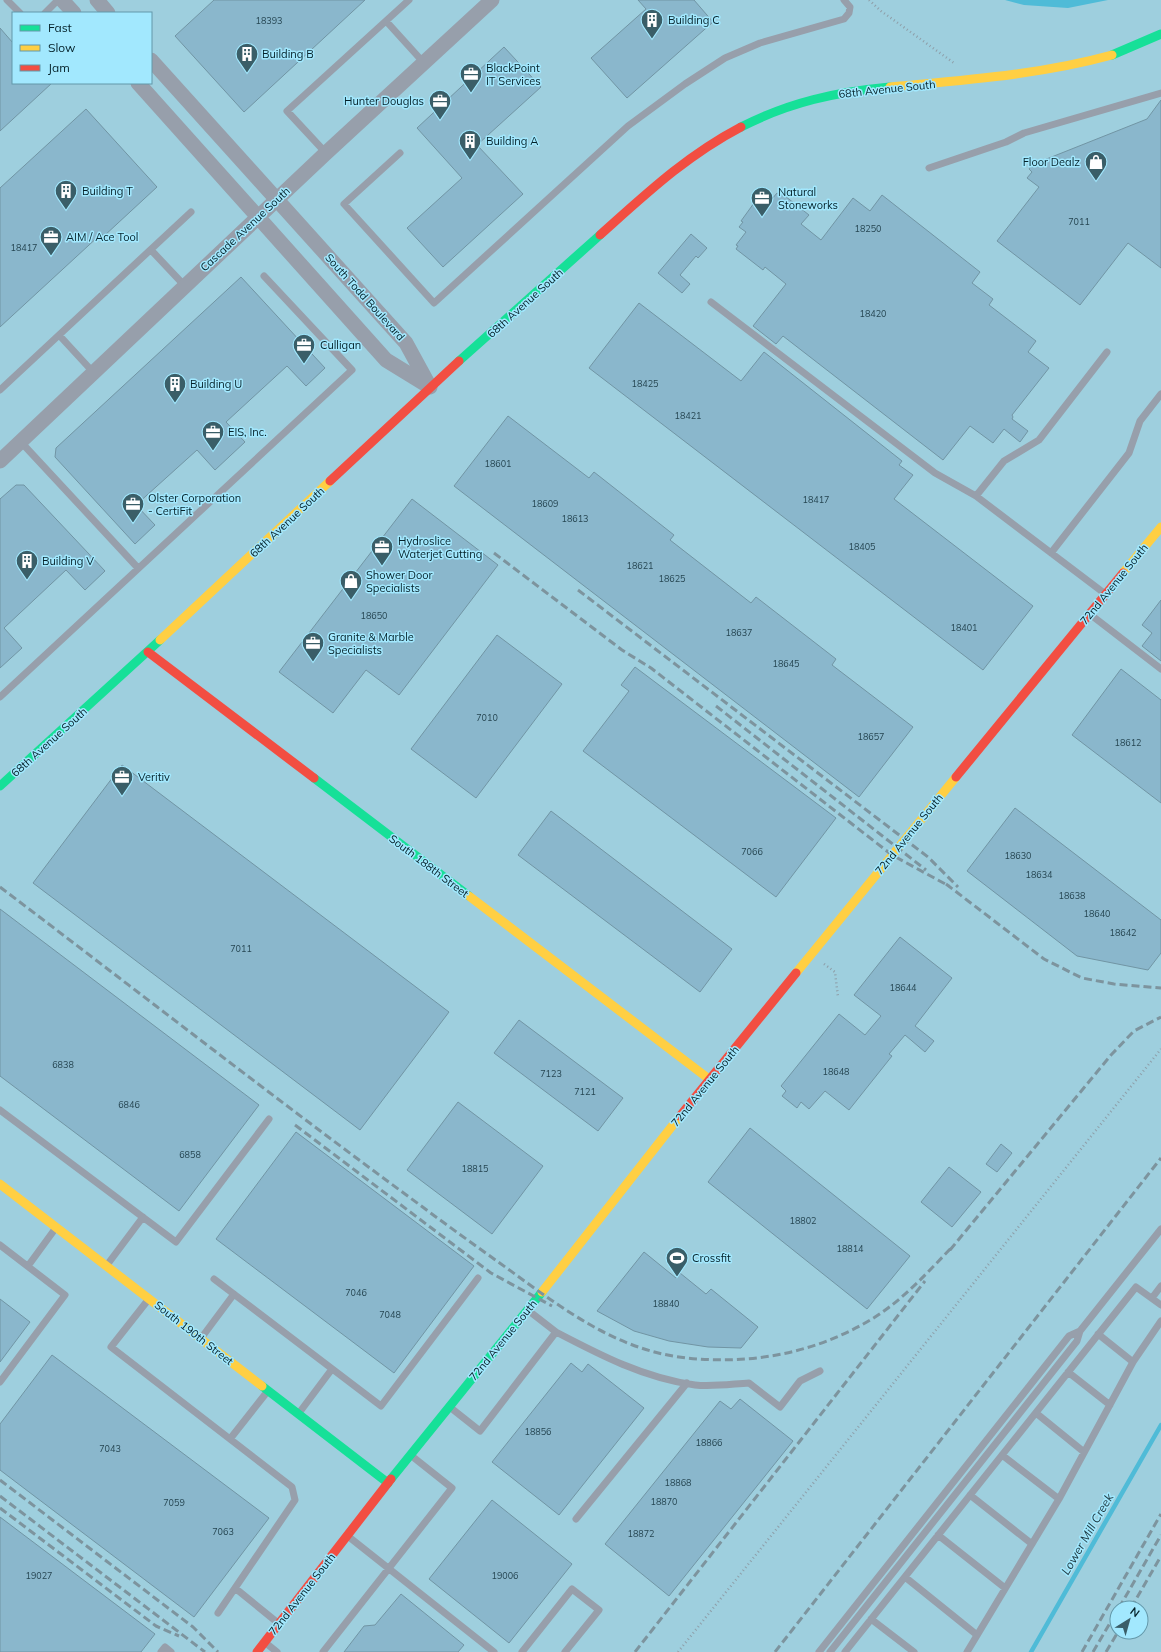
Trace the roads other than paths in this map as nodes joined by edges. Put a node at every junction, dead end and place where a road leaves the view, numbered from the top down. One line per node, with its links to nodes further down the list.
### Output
1 (7, 0): 8 (lane)
2 (58, 0): 9 (lane)
3 (62, 0): 10 (street)
4 (97, 0): 11 (street)
5 (409, 0): 12 (lane)
6 (492, 0): 15 (street, Cascade Avenue South)
7 (844, 0): 19 (lane)
8 (19, 12)
9 (46, 12)
10 (73, 12)
11 (107, 12)
12 (386, 21): 15 (lane); 18 (lane)
13 (1161, 34): 31 (street, 68th Avenue South)
14 (152, 61): 21 (street, South Todd Boulevard)
15 (424, 63): 18 (street, Cascade Avenue South)
16 (139, 84): 23 (street)
17 (1161, 93): 20 (lane)
18 (326, 153): 21 (street, Cascade Avenue South)
19 (400, 153)
20 (929, 168)
21 (277, 198): 23 (street, Cascade Avenue South); 31 (street, South Todd Boulevard)
22 (191, 212): 24 (lane)
23 (259, 216): 26 (street, Cascade Avenue South); 31 (street)
24 (151, 250): 26 (lane); 28 (lane)
25 (264, 276): 39 (lane)
26 (184, 285): 30 (street, Cascade Avenue South)
27 (711, 302): 36 (lane)
28 (59, 335): 30 (lane); 32 (lane)
29 (1107, 352): 36 (lane)
30 (93, 372): 34 (street, Cascade Avenue South)
31 (430, 388): 42 (street, 68th Avenue South)
32 (0, 390)
33 (1161, 394): 38 (lane)
34 (20, 441): 35 (street, Cascade Avenue South); 39 (lane)
35 (0, 460)
36 (976, 496): 38 (lane)
37 (1161, 527): 40 (street, 72nd Avenue South)
38 (1051, 553): 40 (lane)
39 (138, 568): 44 (lane)
40 (1105, 595): 41 (street, 72nd Avenue South)
41 (1090, 614): 43 (lane); 46 (street, 72nd Avenue South)
42 (148, 652): 45 (street, 68th Avenue South); 46 (street, South 188th Street)
43 (1161, 669)
44 (0, 697)
45 (0, 786)
46 (709, 1079): 63 (street, 72nd Avenue South)
47 (0, 1110): 50 (lane)
48 (269, 1119): 50 (lane)
49 (0, 1184): 51 (street, South 190th Street)
50 (143, 1217): 55 (lane)
51 (57, 1227): 54 (lane); 55 (street, South 190th Street)
52 (1161, 1229): 65 (lane)
53 (0, 1245): 54 (lane)
54 (28, 1266): 73 (lane)
55 (106, 1266): 60 (street, South 190th Street)
56 (214, 1278): 59 (lane)
57 (478, 1278): 70 (lane)
58 (1161, 1286): 61 (lane)
59 (234, 1294): 68 (lane); 70 (lane)
60 (149, 1298): 68 (street, South 190th Street); 80 (lane)
61 (1152, 1298): 62 (lane); 67 (lane)
62 (1161, 1305)
63 (527, 1310): 66 (lane); 77 (street, 72nd Avenue South)
64 (1161, 1321): 69 (lane)
65 (1080, 1331): 108 (lane); 109 (lane)
66 (556, 1332): 74 (lane); 77 (lane)
67 (1098, 1334): 69 (lane); 72 (lane)
68 (201, 1338): 75 (street, South 190th Street)
69 (1133, 1362): 76 (lane)
70 (332, 1369): 79 (lane)
71 (820, 1371): 74 (lane)
72 (1068, 1372): 76 (lane); 78 (lane)
73 (0, 1382)
74 (687, 1383): 87 (lane)
75 (268, 1390): 79 (street, South 190th Street); 80 (lane)
76 (1110, 1405): 81 (lane)
77 (449, 1407): 82 (street, 72nd Avenue South)
78 (1036, 1413): 81 (lane); 83 (lane)
79 (298, 1414): 84 (street, South 190th Street)
80 (230, 1439): 93 (lane)
81 (1084, 1452): 86 (lane)
82 (410, 1455): 84 (street, 72nd Avenue South); 91 (lane)
83 (1002, 1455): 85 (lane); 86 (lane)
84 (388, 1483): 88 (street, 72nd Avenue South)
85 (970, 1495): 89 (lane); 90 (lane)
86 (1059, 1499): 90 (lane)
87 (576, 1520)
88 (347, 1535): 91 (lane); 97 (street, 72nd Avenue South)
89 (938, 1535): 92 (lane); 94 (lane)
90 (1032, 1544): 94 (lane)
91 (389, 1568): 104 (lane); 105 (lane)
92 (905, 1577): 96 (lane); 98 (lane)
93 (235, 1588): 95 (lane); 97 (lane)
94 (1005, 1588): 98 (lane)
95 (218, 1613)
96 (871, 1619): 110 (lane); 111 (lane)
97 (279, 1624): 99 (street, 72nd Avenue South)
98 (977, 1635): 112 (lane)
99 (265, 1642): 102 (street, 72nd Avenue South); 103 (lane)
100 (161, 1652): 101 (lane)
101 (171, 1652)
102 (257, 1652)
103 (277, 1652)
104 (323, 1652)
105 (494, 1652)
106 (522, 1652): 107 (lane)
107 (565, 1652)
108 (819, 1652)
109 (830, 1652)
110 (845, 1652)
111 (914, 1652)
112 (967, 1652)

